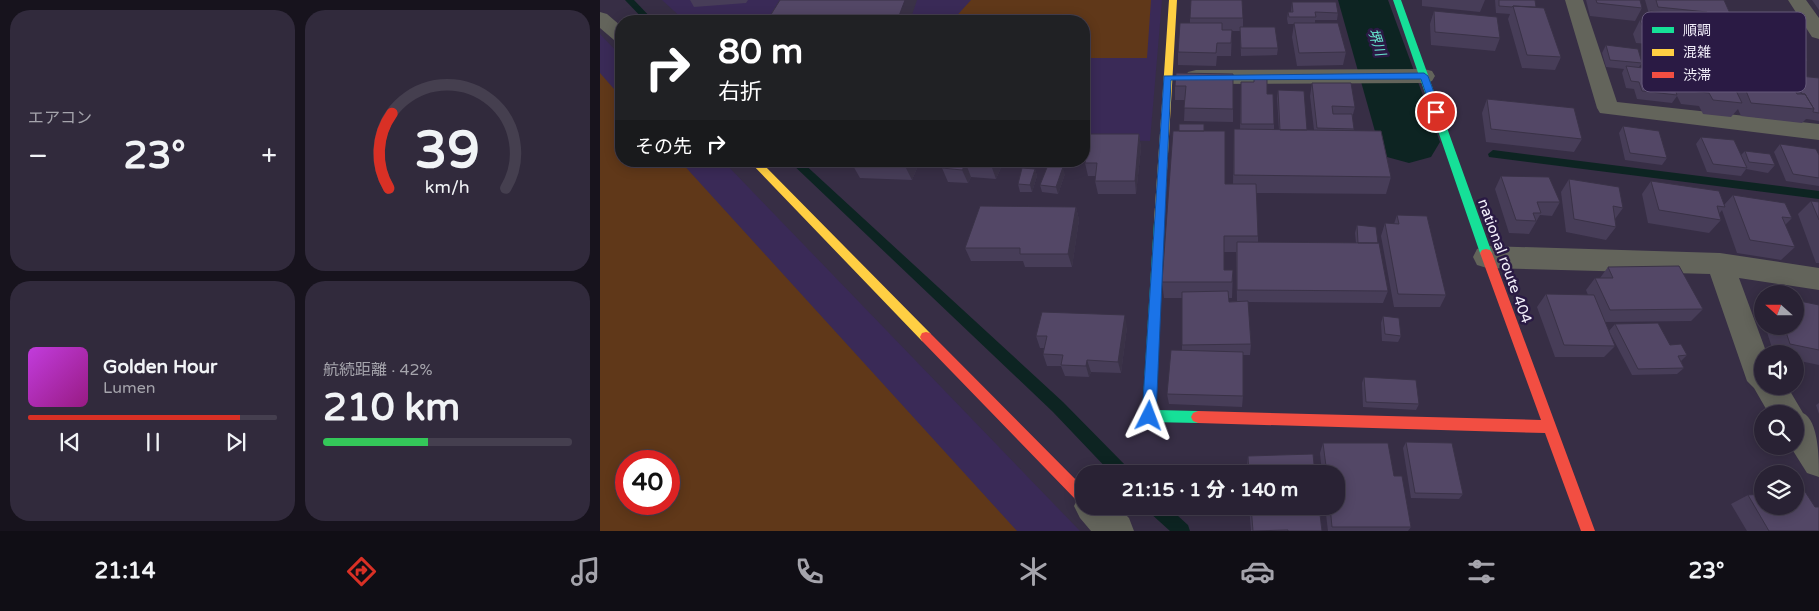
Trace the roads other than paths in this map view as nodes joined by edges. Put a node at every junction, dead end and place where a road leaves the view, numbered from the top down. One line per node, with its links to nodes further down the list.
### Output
1 (1173, 0): 11 (main road)
2 (1397, 0): 10 (main road, national route 404)
3 (1574, 0): 12 (street)
4 (1796, 0): 6 (street)
5 (603, 9): 8 (street)
6 (1805, 12)
7 (1806, 14): 9 (street)
8 (615, 27)
9 (1819, 32)
10 (1424, 76): 11 (street); 14 (main road, national route 404)
11 (1167, 78): 18 (main road)
12 (1819, 132)
13 (760, 167): 21 (main road)
14 (1487, 256): 15 (street); 18 (main road, national route 404)
15 (1720, 264): 16 (street); 17 (street)
16 (1819, 279)
17 (1754, 360)
18 (1550, 427): 24 (main road, national route 404)
19 (1804, 438): 20 (street)
20 (1819, 460)
21 (1075, 489)
22 (1101, 515): 23 (street)
23 (1116, 531)
24 (1588, 531)

